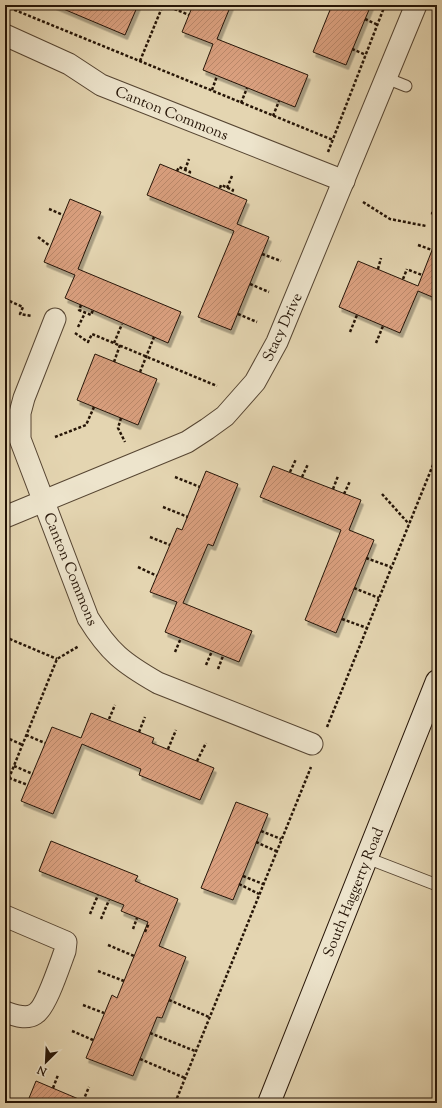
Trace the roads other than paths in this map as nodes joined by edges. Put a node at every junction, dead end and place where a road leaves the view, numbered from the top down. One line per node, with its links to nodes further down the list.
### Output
1 (416, 5): 3 (street, Stacy Drive)
2 (5, 36): 5 (street, Canton Commons)
3 (386, 78): 4 (lane); 5 (street, Stacy Drive)
4 (406, 86)
5 (344, 181): 7 (street, Stacy Drive)
6 (55, 319): 7 (street, Canton Commons)
7 (43, 501): 8 (street, Stacy Drive); 10 (street, Canton Commons)
8 (5, 517)
9 (437, 681): 11 (main road, South Haggerty Road)
10 (312, 754)
11 (367, 858): 12 (lane); 15 (main road, South Haggerty Road)
12 (437, 886)
13 (5, 916): 14 (street)
14 (5, 1012)
15 (269, 1103)

